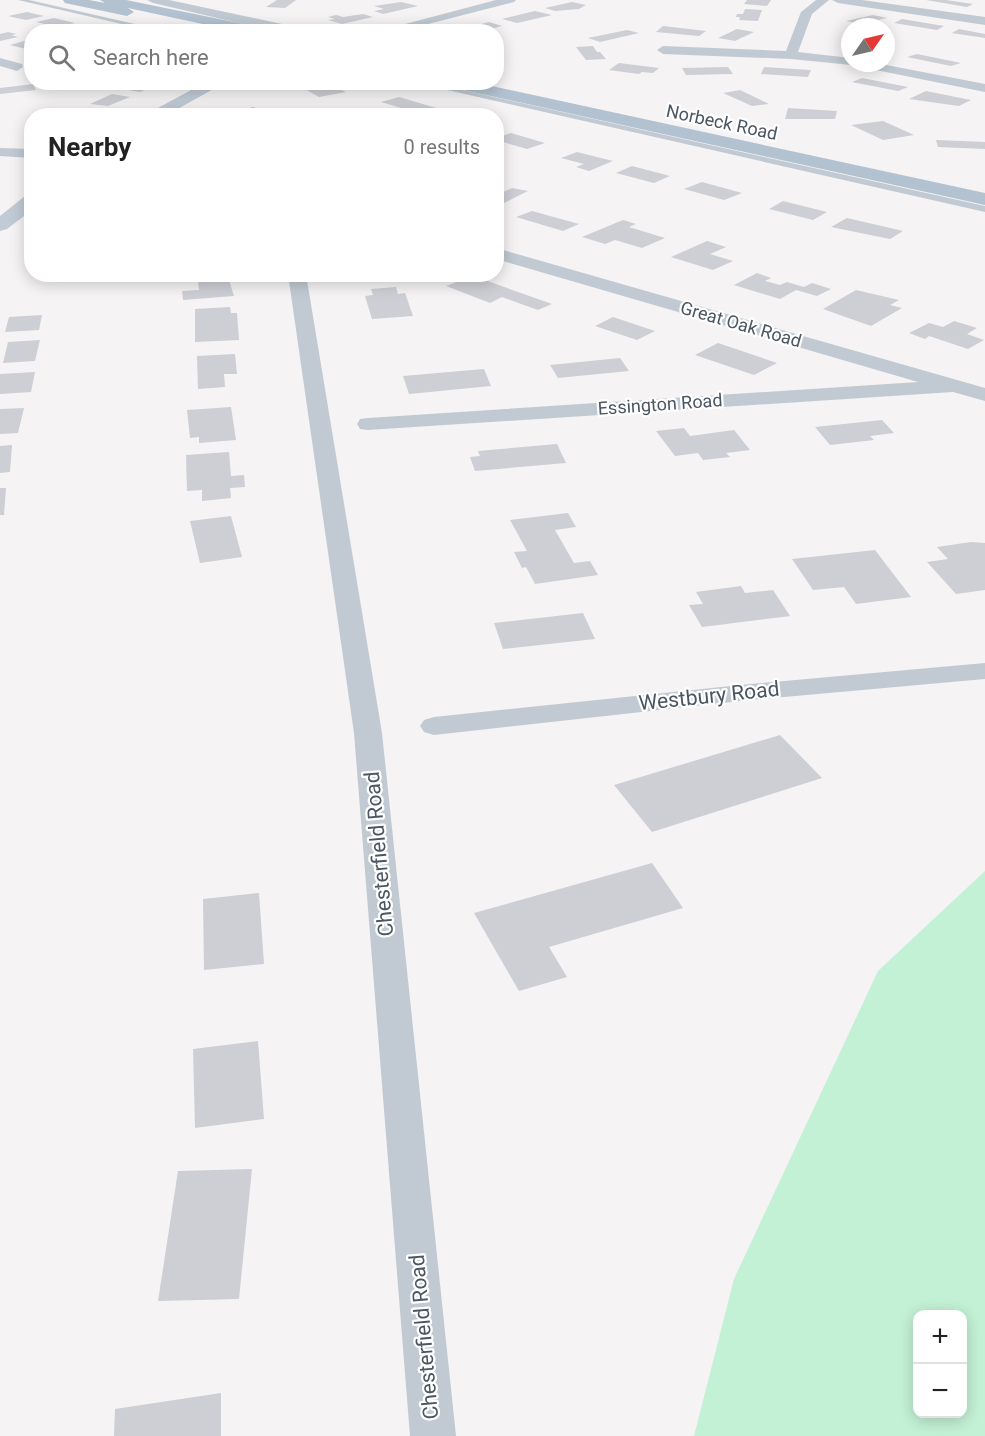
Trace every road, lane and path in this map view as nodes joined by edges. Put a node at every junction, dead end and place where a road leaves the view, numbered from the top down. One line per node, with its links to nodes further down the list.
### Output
1 (21, 0): 11 (lane)
2 (70, 0): 12 (main road)
3 (107, 0): 13 (main road)
4 (153, 0): 9 (street)
5 (510, 0): 15 (street)
6 (823, 0): 17 (street)
7 (838, 0): 10 (street)
8 (218, 3): 9 (street)
9 (196, 9): 14 (street)
10 (985, 21)
11 (133, 24)
12 (180, 24)
13 (224, 24)
14 (264, 24)
15 (413, 24)
16 (663, 50): 17 (street)
17 (791, 56): 18 (street)
18 (841, 61)
19 (0, 62): 20 (street)
20 (17, 67)
21 (895, 71): 23 (street)
22 (504, 83): 30 (main road, Norbeck Road)
23 (985, 88)
24 (203, 90): 27 (main road)
25 (451, 90): 33 (lane)
26 (487, 90): 31 (main road, Norbeck Road)
27 (167, 108)
28 (0, 152): 29 (street)
29 (24, 154)
30 (985, 186)
31 (985, 199)
32 (24, 206): 34 (main road)
33 (985, 209)
34 (0, 225)
35 (504, 255): 37 (street, Great Oak Road)
36 (298, 282): 42 (street, Chesterfield Road)
37 (952, 386): 38 (street, Great Oak Road); 39 (street, Essington Road)
38 (985, 395)
39 (368, 424)
40 (985, 672): 41 (street, Westbury Road)
41 (434, 726)
42 (433, 1436)

